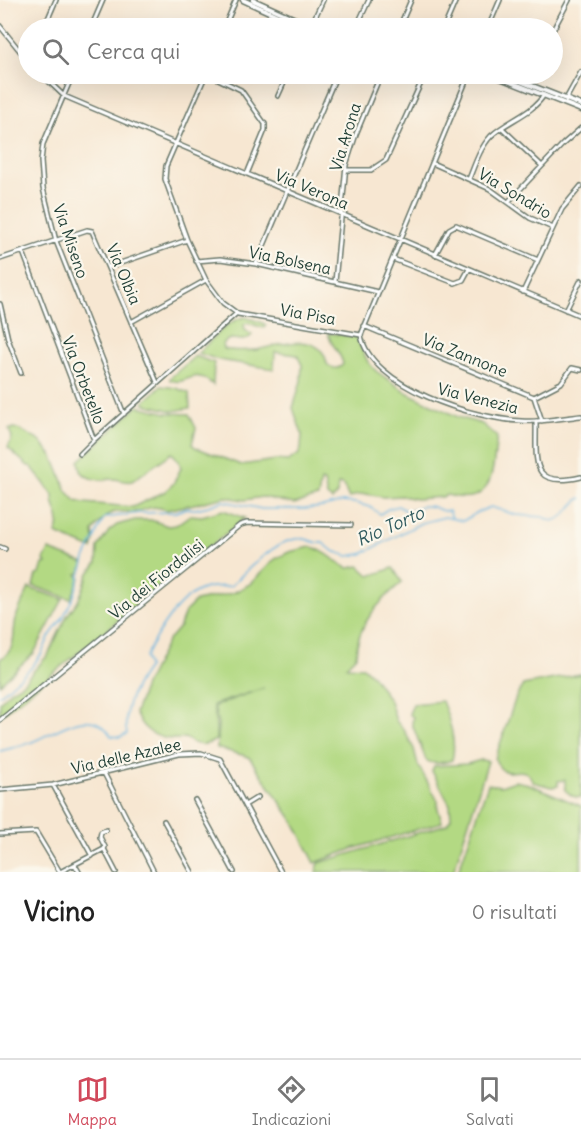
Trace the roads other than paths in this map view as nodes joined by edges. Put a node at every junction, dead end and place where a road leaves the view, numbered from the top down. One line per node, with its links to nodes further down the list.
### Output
1 (56, 0): 13 (street)
2 (103, 0): 14 (street)
3 (236, 0): 15 (street)
4 (243, 0): 12 (street)
5 (253, 0): 12 (street)
6 (324, 0): 18 (street)
7 (369, 0): 19 (street)
8 (411, 0): 20 (street)
9 (456, 0): 21 (street)
10 (500, 0): 22 (street)
11 (567, 0): 23 (street)
12 (283, 16): 16 (street); 17 (street)
13 (48, 18)
14 (96, 18)
15 (228, 18)
16 (286, 18)
17 (288, 18)
18 (316, 18)
19 (361, 18)
20 (403, 18)
21 (448, 18)
22 (492, 18)
23 (559, 18)
24 (0, 26): 25 (street)
25 (18, 48)
26 (581, 72): 41 (street)
27 (51, 84): 39 (street, Via Verona)
28 (69, 84): 39 (street, Via Miseno)
29 (202, 84): 46 (street)
30 (228, 84): 50 (street)
31 (283, 84): 40 (street)
32 (333, 84): 53 (street)
33 (377, 84): 49 (street, Via Arona)
34 (420, 84): 49 (street)
35 (465, 84): 47 (street)
36 (522, 84): 37 (street)
37 (525, 85): 38 (street); 41 (street)
38 (544, 95): 41 (street); 44 (street)
39 (64, 96): 46 (street, Via Verona); 59 (street, Via Miseno)
40 (278, 96)
41 (564, 101): 42 (street); 43 (street)
42 (581, 105)
43 (581, 110)
44 (502, 128): 48 (street); 51 (street)
45 (581, 128): 48 (street)
46 (175, 144): 50 (street, Via Verona); 57 (street)
47 (432, 163): 51 (street, Via Sondrio); 58 (street)
48 (542, 166): 54 (street)
49 (346, 170): 55 (street, Via Arona)
50 (247, 174): 53 (street, Via Verona)
51 (469, 179): 54 (street, Via Sondrio)
52 (581, 186): 56 (street)
53 (288, 192): 55 (street, Via Verona); 66 (street)
54 (509, 201): 56 (street, Via Sondrio)
55 (340, 214): 58 (street, Via Verona); 71 (street, Via Arona)
56 (553, 228): 64 (street)
57 (187, 240): 65 (street); 67 (street)
58 (400, 240): 61 (street, Via Verona); 62 (street)
59 (56, 241): 60 (street, Via Olbia); 67 (street, Via Olbia); 85 (street, Via Miseno)
60 (22, 252): 63 (street, Via Olbia); 89 (street, Via Orbetello)
61 (435, 255): 64 (street); 68 (street, Via Verona)
62 (393, 258): 68 (street); 72 (street)
63 (0, 259)
64 (538, 260): 73 (street)
65 (196, 261): 66 (street, Via Bolsena); 69 (street)
66 (256, 264): 71 (street, Via Bolsena)
67 (109, 267): 78 (street, Via Olbia)
68 (469, 269): 73 (street, Via Verona)
69 (206, 280): 76 (street); 78 (street)
70 (581, 280): 75 (street)
71 (335, 282): 72 (street, Via Bolsena)
72 (378, 292): 79 (street)
73 (524, 292): 75 (street, Via Verona)
74 (0, 304): 82 (street)
75 (566, 310): 77 (street, Via Verona)
76 (237, 313): 80 (street, Via Pisa); 83 (street, Via Orbetello)
77 (581, 316)
78 (131, 322): 83 (street, Via Olbia)
79 (364, 326): 80 (street); 84 (street, Via Zannone)
80 (361, 335): 87 (street, Via Venezia)
81 (581, 370): 84 (street)
82 (21, 373)
83 (157, 382): 85 (street, Via Orbetello)
84 (534, 397): 88 (street)
85 (124, 414): 89 (street, Via Orbetello)
86 (581, 416): 88 (street, Via Venezia)
87 (536, 421): 88 (street, Via Venezia); 91 (street)
88 (542, 421)
89 (94, 440): 90 (street)
90 (80, 454)
91 (581, 477)
92 (351, 525): 95 (street, Via dei Fiordalisi)
93 (0, 547): 94 (street)
94 (5, 549)
95 (0, 720)
96 (104, 773): 97 (street, Via delle Azalee); 101 (street, Via delle Azalee); 111 (street)
97 (53, 785): 98 (street); 106 (street)
98 (0, 790)
99 (258, 797): 101 (street)
100 (195, 800): 113 (street)
101 (245, 805): 114 (street, Via delle Azalee)
102 (164, 821): 112 (street)
103 (106, 830): 105 (street)
104 (0, 834): 108 (street)
105 (104, 849): 106 (street); 110 (street)
106 (92, 856): 107 (street)
107 (75, 865): 108 (street); 109 (street)
108 (60, 872)
109 (79, 872)
110 (116, 872)
111 (154, 872)
112 (192, 872)
113 (234, 872)
114 (281, 872)

